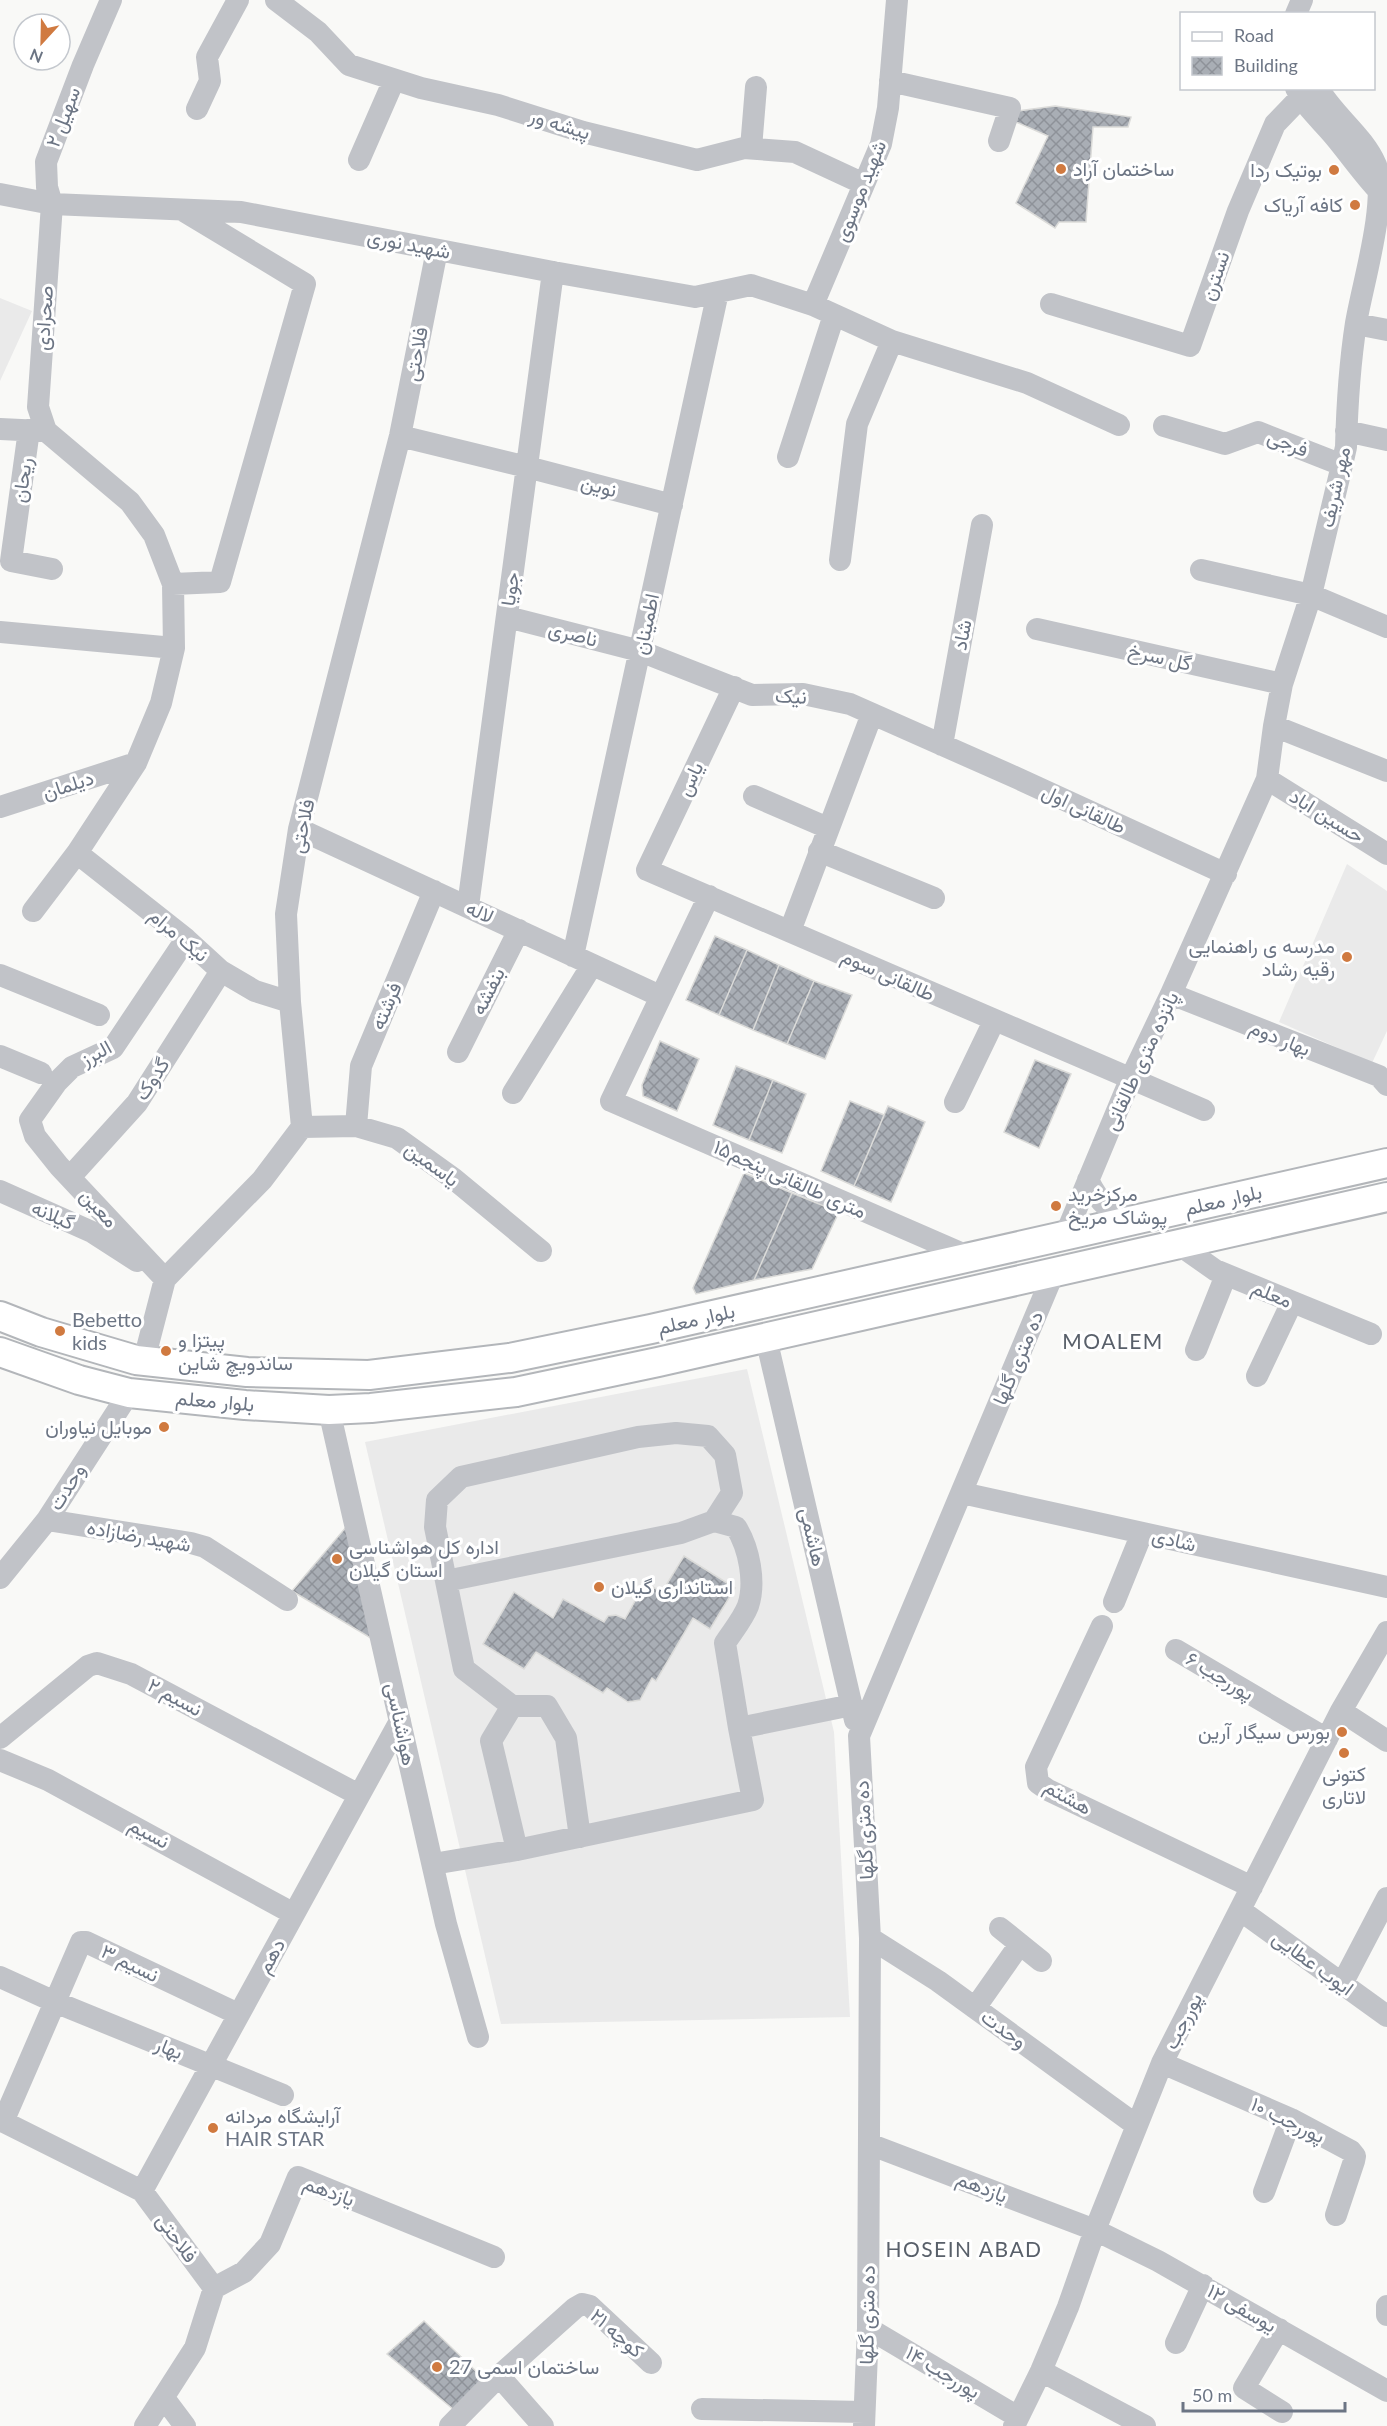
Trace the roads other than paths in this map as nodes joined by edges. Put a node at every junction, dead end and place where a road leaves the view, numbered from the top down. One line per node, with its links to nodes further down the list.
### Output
1 (111, 0): 16 (street, سهیل ۲)
2 (237, 0): 9 (street)
3 (276, 0): 5 (street, پیشه ور)
4 (897, 0): 6 (street, شهید موسوی)
5 (394, 80): 11 (street, پیشه ور); 12 (street)
6 (890, 81): 10 (street); 13 (street, شهید موسوی)
7 (756, 87): 11 (street)
8 (1309, 91): 14 (street, مهر شریف); 21 (street, نسترن)
9 (197, 109)
10 (999, 141)
11 (751, 148): 13 (street, پیشه ور)
12 (359, 160)
13 (864, 184): 22 (street, شهید موسوی)
14 (1384, 192): 24 (street, مهر شریف)
15 (0, 194): 16 (street, شهید نوری)
16 (52, 204): 17 (street, شهید نوری); 30 (street, صحرادی)
17 (179, 208): 18 (street, شهید نوری); 42 (street)
18 (437, 250): 19 (street, شهید نوری); 32 (street, فلاحتی)
19 (553, 272): 20 (street, شهید نوری); 36 (street, جویا)
20 (718, 292): 22 (street, شهید نوری); 37 (street, اطمینان)
21 (1051, 304)
22 (813, 305): 23 (street, شهید نوری)
23 (834, 315): 26 (street, شهید نوری); 34 (street)
24 (1356, 324): 25 (street); 31 (street, مهر شریف)
25 (1387, 330)
26 (892, 341): 27 (street, شهید نوری); 39 (street)
27 (1119, 425)
28 (1164, 426): 35 (street, فرجی)
29 (0, 429): 30 (street)
30 (37, 431): 40 (street, ریحان); 42 (street)
31 (1346, 431): 33 (street); 35 (street, مهر شریف)
32 (400, 436): 36 (street, نوین); 61 (street, فلاحتی)
33 (1387, 440)
34 (788, 457)
35 (1342, 465): 43 (street, مهر شریف)
36 (527, 466): 37 (street, نوین); 44 (street, جویا)
37 (672, 505): 49 (street, اطمینان)
38 (982, 525): 54 (street, شاد)
39 (840, 560)
40 (52, 569)
41 (1201, 570): 43 (street)
42 (172, 584): 48 (street)
43 (1311, 595): 45 (street); 50 (street, مهر شریف)
44 (507, 617): 49 (street, ناصری); 70 (street, جویا)
45 (1387, 627)
46 (1037, 629): 50 (street, گل سرخ)
47 (0, 632): 48 (street)
48 (174, 648): 55 (street)
49 (640, 651): 51 (street, نیک); 75 (street, اطمینان)
50 (1282, 684): 53 (street, مهر شریف)
51 (734, 687): 52 (street, نیک); 65 (street, یاس)
52 (872, 714): 54 (street, نیک); 60 (street)
53 (1274, 726): 56 (street); 57 (street, مهر شریف)
54 (942, 745): 66 (street, طالقانی اول)
55 (136, 763): 59 (street, دیلمان); 63 (street)
56 (1387, 771)
57 (1268, 778): 64 (street, حسین اباد); 66 (street, پانزده متری طالقانی)
58 (754, 796): 60 (street)
59 (0, 807)
60 (828, 828): 62 (street)
61 (299, 829): 67 (street, لاله); 80 (street, فلاحتی)
62 (819, 851): 69 (street); 73 (street)
63 (77, 853): 71 (street); 74 (street, نیک مرام)
64 (1387, 854)
65 (647, 870): 68 (street, طالقانی سوم)
66 (1226, 874): 78 (street, پانزده متری طالقانی)
67 (434, 891): 70 (street, لاله); 91 (street, فرشته)
68 (709, 896): 73 (street, طالقانی سوم); 79 (street)
69 (934, 898)
70 (468, 906): 72 (street, لاله)
71 (33, 911)
72 (519, 930): 75 (street, لاله); 83 (street, بنفشه)
73 (790, 932): 82 (street, طالقانی سوم)
74 (186, 939): 76 (street, نیک مرام); 93 (street, البرز)
75 (583, 961): 79 (street, لاله); 88 (street)
76 (221, 971): 80 (street, نیک مرام); 95 (street, گدوک)
77 (0, 975): 81 (street)
78 (1172, 994): 86 (street, پانزده متری طالقانی); 87 (street, بهار دوم)
79 (660, 996): 103 (street, ۱۵متری طالقانی پنجم)
80 (290, 1002): 92 (street, فلاحتی)
81 (99, 1014)
82 (994, 1021): 86 (street, طالقانی سوم); 89 (street)
83 (458, 1052)
84 (0, 1056): 85 (street)
85 (41, 1073)
86 (1130, 1080): 90 (street); 96 (street, پانزده متری طالقانی)
87 (1387, 1085)
88 (513, 1093)
89 (955, 1102)
90 (1204, 1110)
91 (356, 1126): 92 (street, یاسمین); 102 (street, یاسمین)
92 (302, 1127): 106 (street)
93 (35, 1136): 95 (street, معین)
94 (1387, 1163): 99 (main road, بلوار معلم)
95 (70, 1177): 106 (street, معین)
96 (1088, 1180): 99 (street); 100 (street, پانزده متری طالقانی)
97 (0, 1191): 106 (street, گیلانه)
98 (1387, 1197): 101 (main road, بلوار معلم)
99 (1135, 1220): 100 (main road, بلوار معلم)
100 (1065, 1236): 103 (main road, بلوار معلم); 104 (main road)
101 (1178, 1244): 104 (main road, بلوار معلم); 105 (street, معلم)
102 (541, 1251)
103 (970, 1257): 113 (main road, بلوار معلم)
104 (1054, 1272): 110 (main road, بلوار معلم); 117 (street, ده متری گلها)
105 (1226, 1275): 107 (street, معلم); 111 (street)
106 (165, 1279): 113 (street)
107 (1292, 1302): 109 (street, معلم); 114 (street)
108 (0, 1316): 113 (main road, بلوار معلم)
109 (1371, 1334)
110 (766, 1338): 116 (main road, بلوار معلم); 129 (street, هاشمی)
111 (1196, 1350)
112 (0, 1352): 115 (main road, بلوار معلم)
113 (144, 1360): 115 (main road)
114 (1257, 1376)
115 (129, 1393): 116 (main road, بلوار معلم); 118 (street, وحدت)
116 (329, 1410): 132 (street, هواشناسی)
117 (962, 1493): 120 (street, شادی); 134 (street, ده متری گلها)
118 (46, 1520): 121 (street, وحدت); 124 (street, شهید رضازاده)
119 (714, 1521): 122 (street); 122 (street); 133 (street)
120 (1142, 1533): 123 (street, شادی); 125 (street)
121 (0, 1578)
122 (446, 1581): 130 (street)
123 (1387, 1587)
124 (288, 1600)
125 (1114, 1602)
126 (1102, 1626): 143 (street, هشتم)
127 (1387, 1632): 131 (street, پوررجب)
128 (1176, 1650): 136 (street, پوررجب ۶)
129 (852, 1705): 133 (street); 134 (street, هاشمی)
130 (512, 1706): 140 (street); 141 (street)
131 (1341, 1711): 136 (street, پوررجب); 137 (street)
132 (400, 1721): 139 (street, دهم); 142 (street, هواشناسی)
133 (740, 1728): 140 (street)
134 (859, 1736): 148 (street, ده متری گلها)
135 (0, 1738): 139 (street, نسیم ٢)
136 (1327, 1739): 143 (street, پوررجب)
137 (1387, 1741)
138 (0, 1760): 146 (street, نسیم)
139 (359, 1796): 146 (street, دهم)
140 (580, 1837): 141 (street)
141 (518, 1850): 142 (street)
142 (433, 1864): 157 (street, هواشناسی)
143 (1252, 1887): 145 (street, پوررجب)
144 (1387, 1898): 152 (street)
145 (1240, 1910): 152 (street, ایوب عطایی); 158 (street, پوررجب)
146 (294, 1914): 155 (street, دهم)
147 (1000, 1928): 149 (street)
148 (870, 1938): 154 (street, وحدت); 164 (street, ده متری گلها)
149 (1020, 1944): 150 (street); 154 (street)
150 (1041, 1960)
151 (0, 1977): 153 (street, بهار)
152 (1342, 1984): 156 (street, ایوب عطایی)
153 (55, 2002): 155 (street, نسیم ۳); 159 (street, بهار); 162 (street)
154 (975, 2008): 163 (street, وحدت)
155 (238, 2014): 159 (street, دهم)
156 (1387, 2016)
157 (478, 2037)
158 (1162, 2063): 161 (street, پوررجب ۱۰); 163 (street, پوررجب)
159 (211, 2065): 160 (street, بهار); 165 (street, دهم)
160 (284, 2095)
161 (1291, 2119): 166 (street); 167 (street, پوررجب ۱۰)
162 (2, 2121): 165 (street, فلاحتی)
163 (1136, 2125): 168 (street, پوررجب)
164 (869, 2144): 168 (street, یازدهم); 174 (street, ده متری گلها)
165 (142, 2191): 171 (street, فلاحتی)
166 (1264, 2192)
167 (1336, 2215)
168 (1095, 2230): 170 (street, یوسفی ۱۲); 178 (street, پوررجب)
169 (494, 2257): 171 (street, یازدهم)
170 (1203, 2285): 175 (street, یوسفی ۱۲); 176 (street)
171 (214, 2288): 181 (street)
172 (1387, 2306): 173 (street)
173 (1387, 2315)
174 (868, 2328): 184 (street, ده متری گلها); 185 (street, پوررجب ۱۴)
175 (1279, 2330): 180 (street, یوسفی ۱۲); 183 (street)
176 (1176, 2343)
177 (651, 2363): 179 (street, کوچه ۲۱)
178 (1041, 2371): 185 (street, پوررجب); 190 (street)
179 (499, 2376): 188 (street, کوچه ۲۱); 189 (street)
180 (1387, 2391)
181 (164, 2398): 186 (street); 187 (street)
182 (702, 2409): 184 (street)
183 (1282, 2412)
184 (864, 2419)
185 (1016, 2421)
186 (145, 2426)
187 (185, 2426)
188 (450, 2426)
189 (543, 2426)
190 (1144, 2426)

